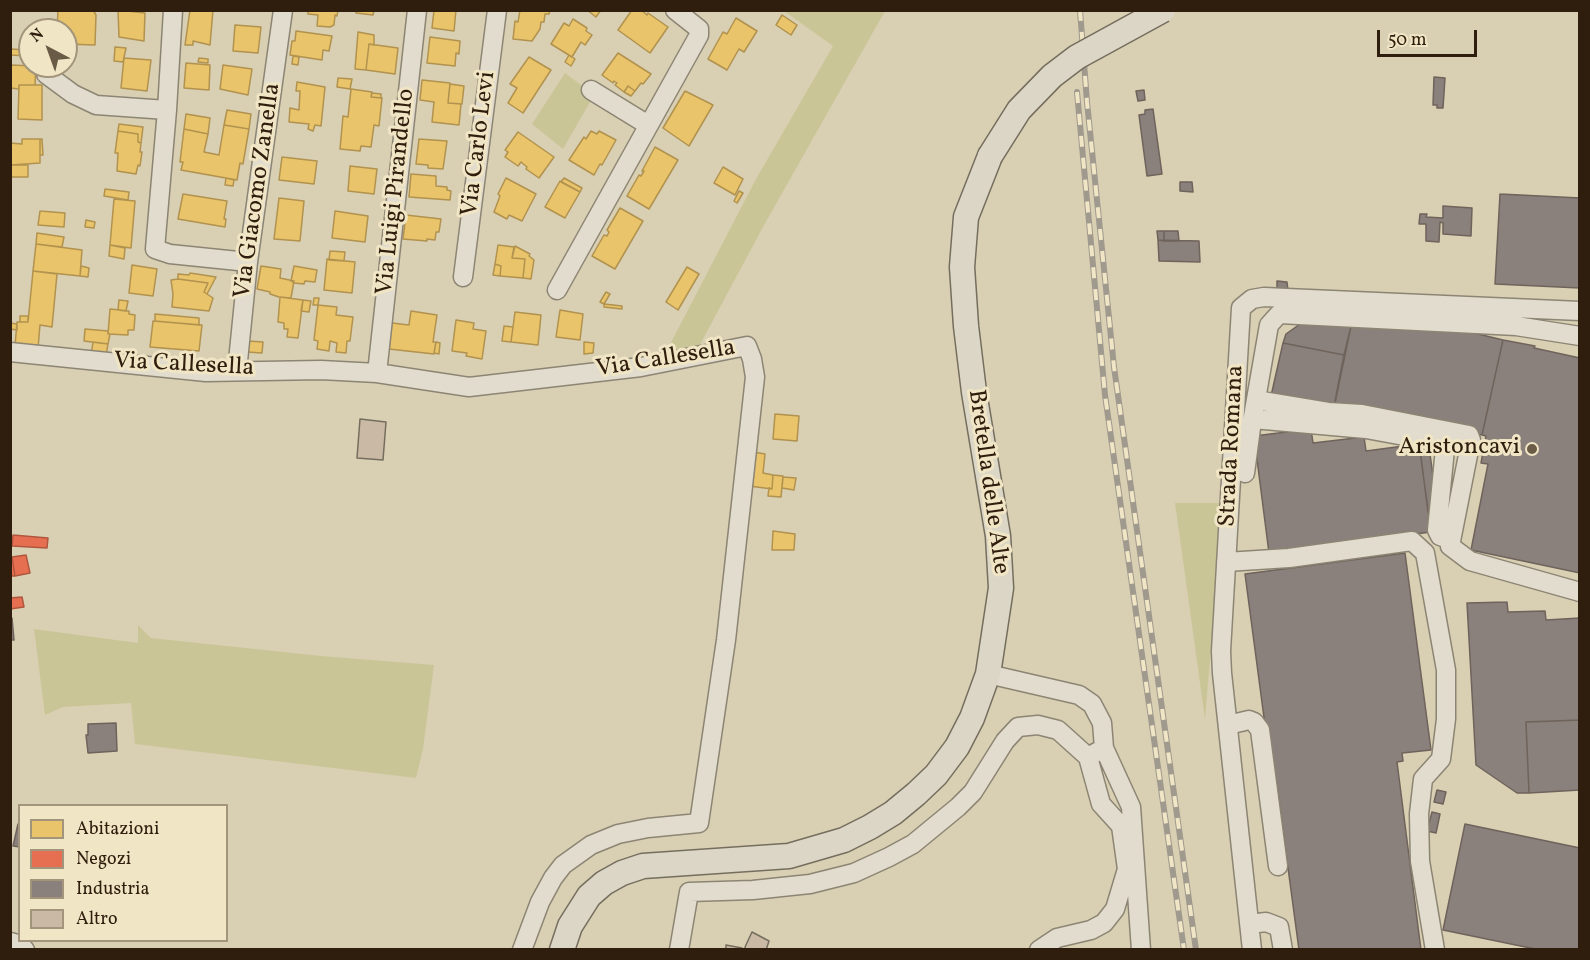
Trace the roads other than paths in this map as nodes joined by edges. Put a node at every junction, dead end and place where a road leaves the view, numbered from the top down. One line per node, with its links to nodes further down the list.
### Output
1 (173, 10): 9 (street)
2 (283, 10): 11 (street, Via Giacomo Zanella)
3 (417, 10): 18 (street, Via Luigi Pirandello)
4 (497, 10): 12 (street, Via Carlo Levi)
5 (675, 10): 10 (street)
6 (1163, 10): 26 (main road, Bretella delle Alte, bridge)
7 (51, 78): 9 (street)
8 (591, 90): 10 (street)
9 (168, 110): 11 (street)
10 (648, 125): 13 (street)
11 (248, 262): 17 (street, Via Giacomo Zanella)
12 (463, 277)
13 (556, 290)
14 (1580, 311): 24 (street, Strada Romana)
15 (1580, 336): 19 (street)
16 (10, 352): 17 (street, Via Callesella)
17 (237, 371): 18 (street, Via Callesella)
18 (377, 373): 34 (street, Via Callesella)
19 (1257, 400): 20 (street); 22 (street)
20 (1253, 419): 21 (street); 22 (street)
21 (1245, 473)
22 (1451, 543): 23 (street); 25 (street)
23 (1425, 553): 24 (street); 40 (street)
24 (1226, 562): 27 (street, Strada Romana)
25 (1580, 592)
26 (988, 674): 28 (street); 32 (main road, Bretella delle Alte)
27 (1228, 725): 29 (street); 30 (street, Strada Romana)
28 (1096, 753): 35 (street); 36 (street); 37 (street)
29 (1278, 866)
30 (1250, 924): 38 (street, Strada Romana); 39 (street)
31 (10, 942): 33 (street)
32 (563, 948)
33 (25, 950)
34 (522, 950)
35 (679, 950)
36 (1039, 950)
37 (1141, 950)
38 (1252, 950)
39 (1283, 950)
40 (1435, 950)

